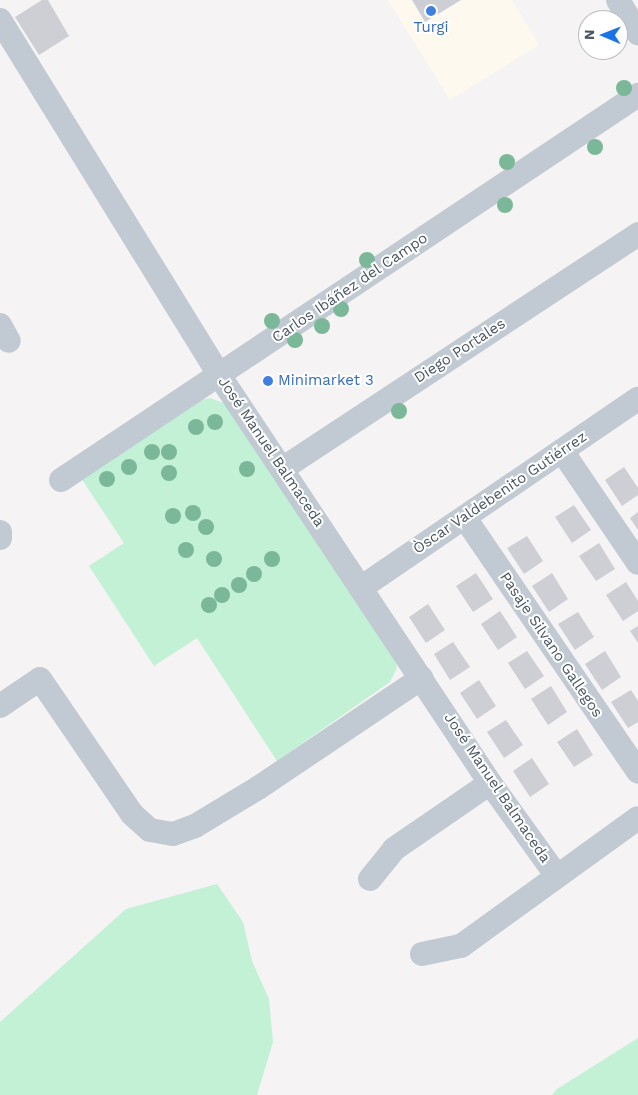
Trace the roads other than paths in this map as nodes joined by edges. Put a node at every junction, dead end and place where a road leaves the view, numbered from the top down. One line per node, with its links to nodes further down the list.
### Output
1 (618, 0): 3 (street)
2 (0, 20): 6 (street, José Manuel Balmaceda)
3 (638, 33)
4 (638, 95): 6 (street, Carlos Ibáñez del Campo)
5 (638, 234): 9 (street, Diego Portales)
6 (219, 375): 9 (street, José Manuel Balmaceda); 10 (street, Carlos Ibáñez del Campo)
7 (638, 399): 8 (street, Òscar Valdebenito Gutiérrez)
8 (562, 451): 11 (street, Òscar Valdebenito Gutiérrez); 12 (street)
9 (282, 469): 13 (street, José Manuel Balmaceda)
10 (61, 480)
11 (465, 518): 13 (street, Òscar Valdebenito Gutiérrez); 16 (street, Pasaje Silvano Gallegos)
12 (638, 563)
13 (362, 587): 14 (street, José Manuel Balmaceda)
14 (422, 678): 15 (street); 17 (street, José Manuel Balmaceda)
15 (0, 706)
16 (638, 772)
17 (490, 783): 19 (street, José Manuel Balmaceda); 20 (street)
18 (638, 818): 19 (street)
19 (556, 875): 21 (street)
20 (370, 879)
21 (422, 954)

